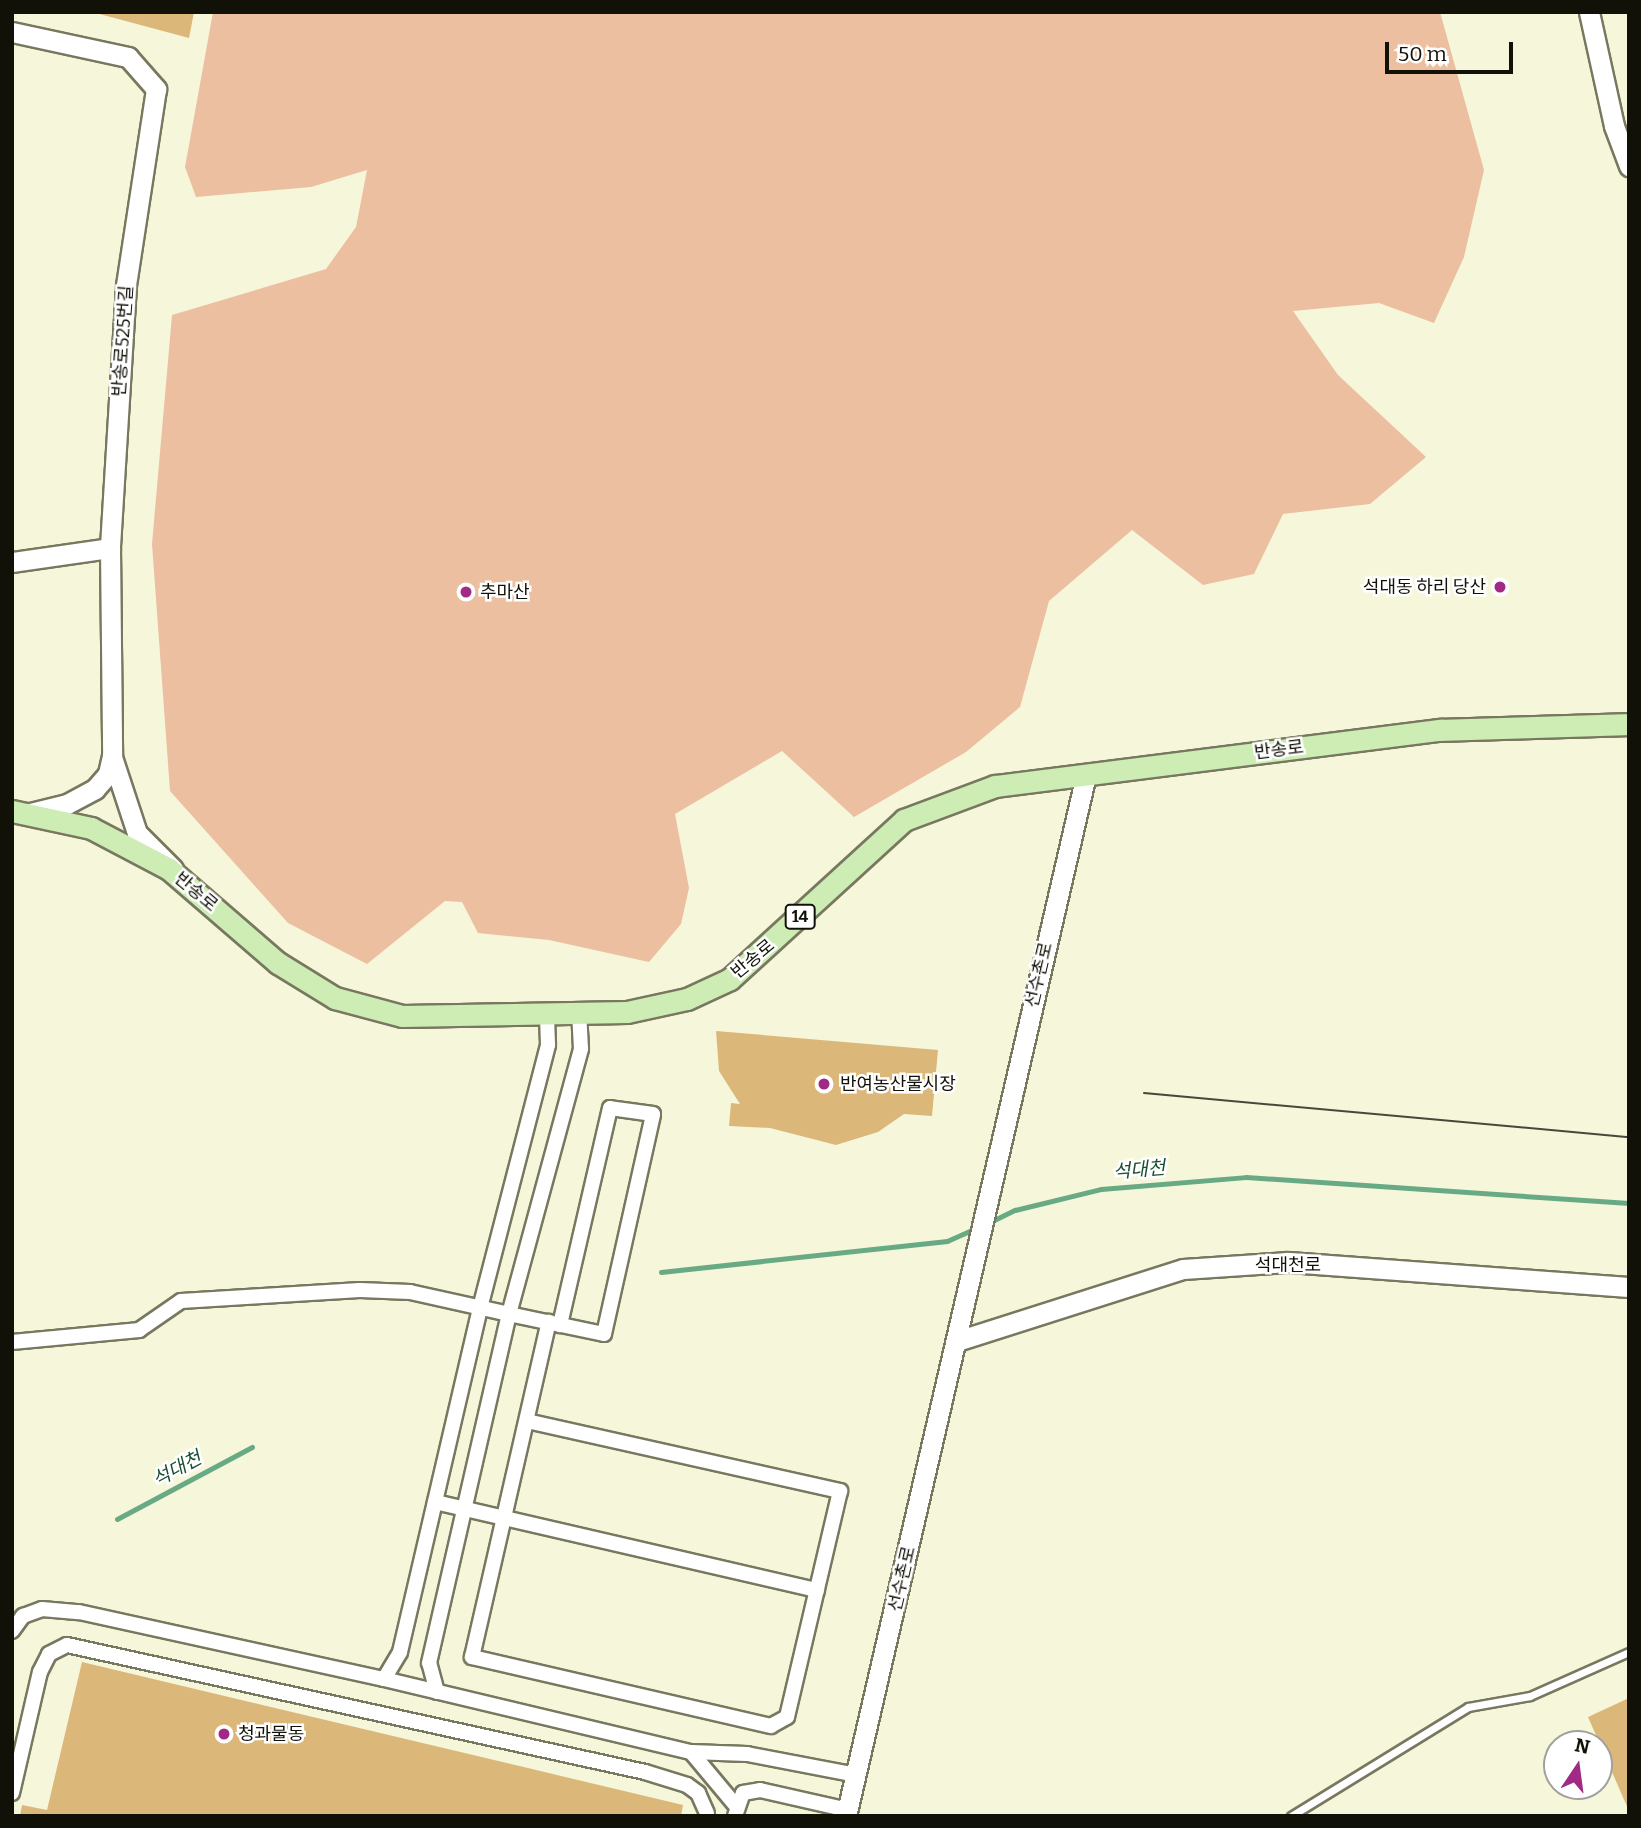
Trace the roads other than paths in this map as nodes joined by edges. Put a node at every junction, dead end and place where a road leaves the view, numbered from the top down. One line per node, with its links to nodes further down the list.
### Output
1 (1589, 12): 3 (main road)
2 (12, 32): 4 (main road, 반송로525번길)
3 (1629, 166)
4 (110, 548): 5 (main road); 7 (main road, 반송로525번길)
5 (12, 562)
6 (1629, 724): 8 (main road, 반송로 / 14)
7 (112, 756): 9 (main road); 10 (main road)
8 (1086, 775): 11 (main road, 반송로 / 14); 17 (main road, 선수촌로)
9 (19, 813): 10 (main road, 반송로 / 14)
10 (184, 881): 12 (main road, 반송로 / 14)
11 (579, 1012): 12 (main road, 반송로 / 14); 15 (street)
12 (547, 1014): 14 (street)
13 (1629, 1287): 17 (main road, 석대천로)
14 (480, 1308): 15 (street); 18 (street); 20 (street)
15 (509, 1314): 16 (street); 21 (street)
16 (555, 1324): 16 (street); 19 (street)
17 (957, 1341): 29 (main road, 선수촌로)
18 (12, 1342)
19 (527, 1421): 22 (street); 23 (street)
20 (435, 1502): 21 (street); 26 (street)
21 (465, 1509): 22 (street); 27 (street)
22 (504, 1518): 23 (street); 23 (street)
23 (817, 1590)
24 (12, 1631): 26 (street)
25 (1629, 1652): 35 (lane)
26 (384, 1679): 27 (street)
27 (437, 1692): 28 (street)
28 (691, 1752): 29 (street); 30 (street)
29 (856, 1775): 33 (main road, 선수촌로)
30 (715, 1781): 32 (street); 34 (street)
31 (12, 1793): 34 (street)
32 (736, 1812): 33 (street)
33 (847, 1813)
34 (707, 1814)
35 (1291, 1816)

